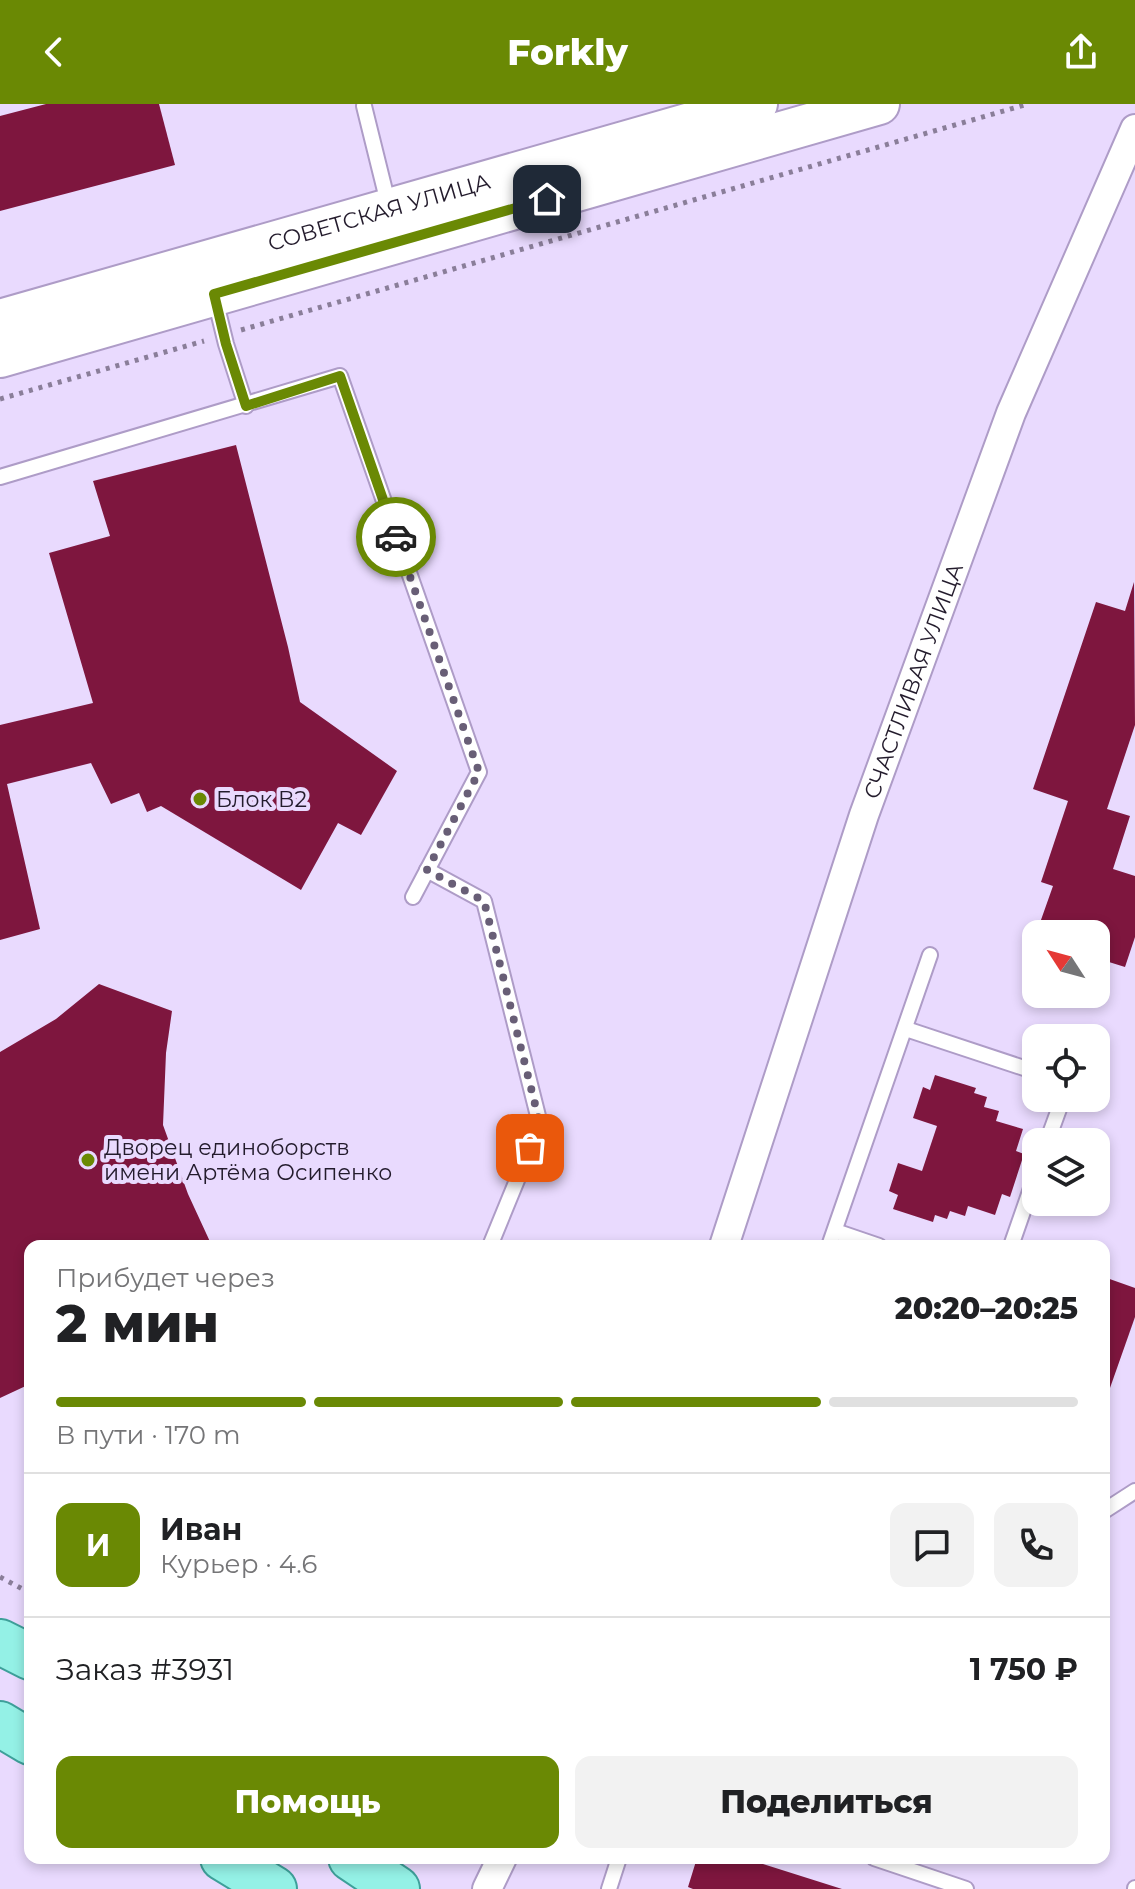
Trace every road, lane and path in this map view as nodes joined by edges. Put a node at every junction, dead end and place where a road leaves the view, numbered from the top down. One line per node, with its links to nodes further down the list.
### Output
1 (757, 104): 6 (main road, СОВЕТСКАЯ УЛИЦА)
2 (879, 104): 7 (main road, СОВЕТСКАЯ УЛИЦА)
3 (1028, 104): 9 (path)
4 (366, 105): 6 (lane)
5 (1135, 129): 22 (street, СЧАСТЛИВАЯ УЛИЦА)
6 (390, 209): 8 (main road, СОВЕТСКАЯ УЛИЦА)
7 (214, 294): 9 (lane); 10 (main road, СОВЕТСКАЯ УЛИЦА)
8 (0, 320)
9 (224, 335): 11 (path); 12 (lane)
10 (0, 357)
11 (0, 399)
12 (246, 406): 13 (lane); 14 (lane)
13 (0, 477)
14 (427, 870): 15 (lane); 21 (lane)
15 (413, 897)
16 (930, 955): 17 (lane)
17 (906, 1029): 18 (lane); 20 (lane)
18 (1022, 1067)
19 (1022, 1214): 23 (lane)
20 (832, 1239)
21 (492, 1240)
22 (726, 1240)
23 (1013, 1240)
24 (1135, 1491): 25 (lane)
25 (1110, 1507)
26 (0, 1577): 27 (path)
27 (24, 1590)
28 (0, 1642): 29 (main road)
29 (24, 1654)
30 (0, 1724): 31 (main road)
31 (24, 1738)
32 (233, 1864): 37 (main road)
33 (360, 1864): 38 (main road)
34 (499, 1864): 39 (street)
35 (617, 1864): 40 (lane)
36 (892, 1864): 41 (lane)
37 (274, 1889)
38 (397, 1889)
39 (487, 1889)
40 (609, 1889)
41 (966, 1889)

